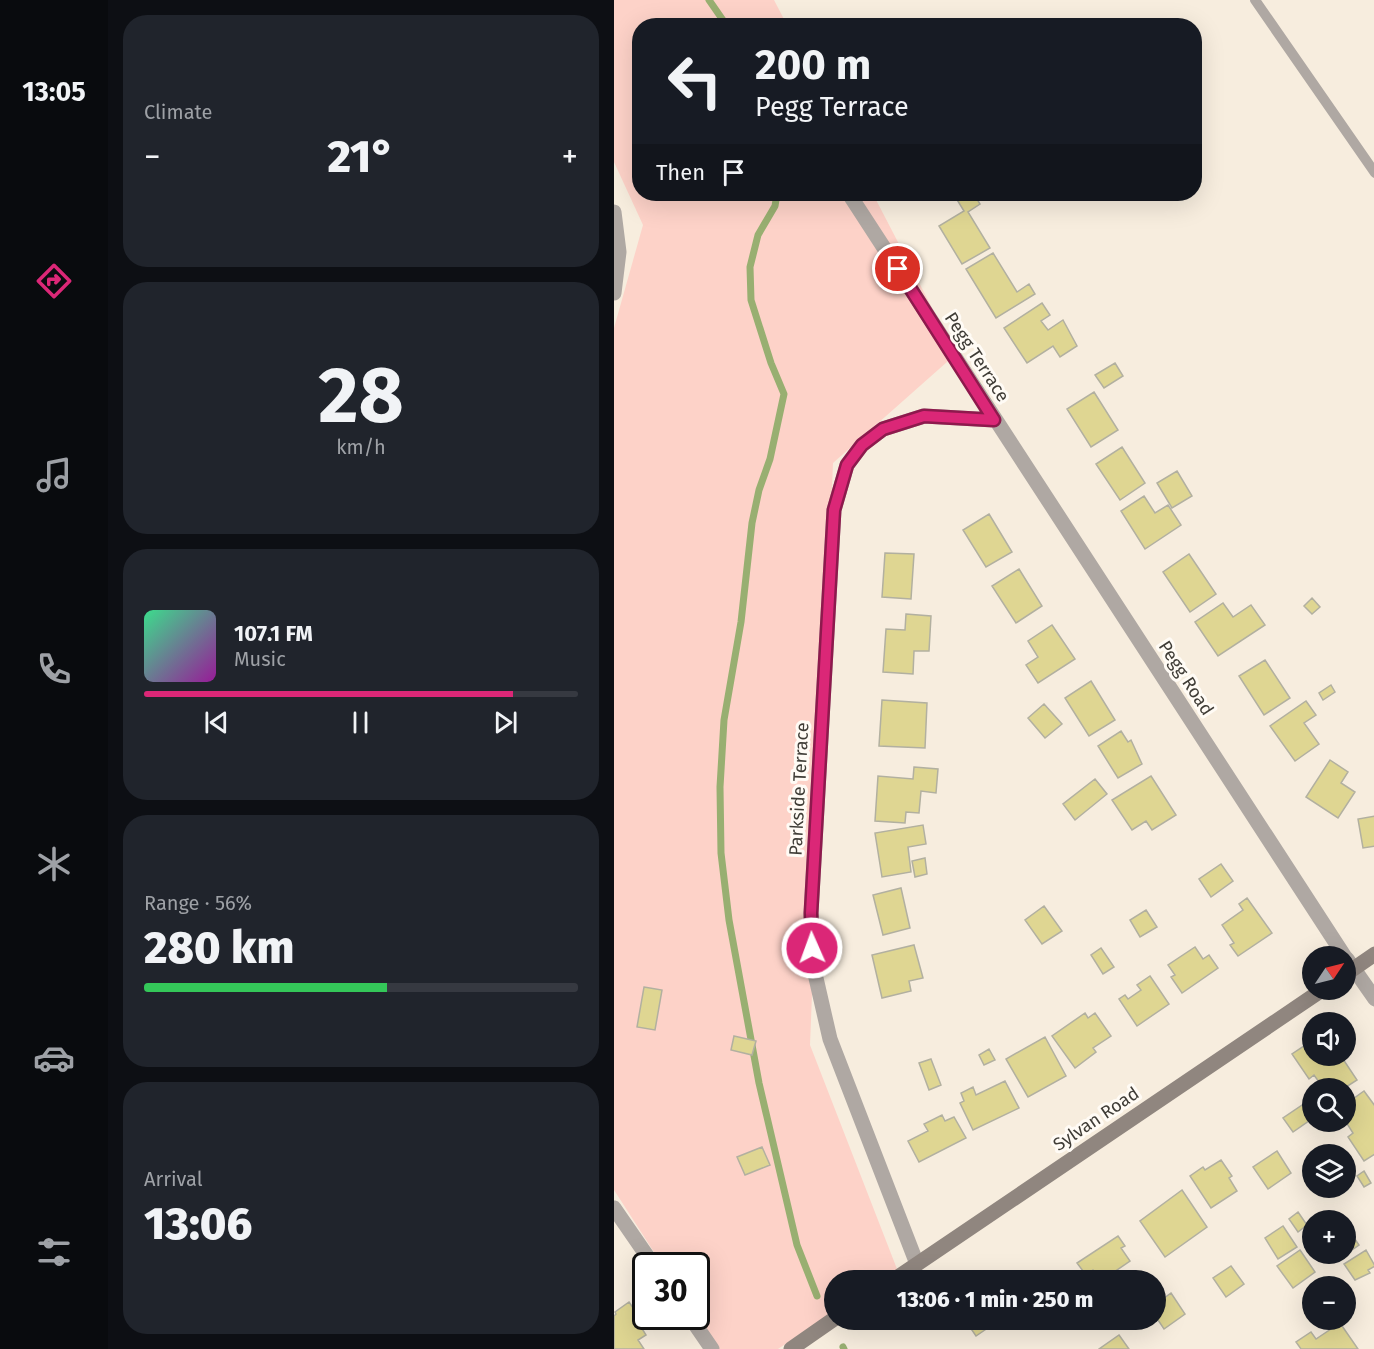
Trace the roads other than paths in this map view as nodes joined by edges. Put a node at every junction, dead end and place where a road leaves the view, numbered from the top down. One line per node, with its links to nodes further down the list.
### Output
1 (1255, 0): 2 (lane)
2 (1374, 173)
3 (853, 201): 6 (street, Pegg Terrace)
4 (614, 212): 5 (street)
5 (614, 293)
6 (994, 420): 7 (street, Pegg Road); 15 (street, Parkside Terrace)
7 (1336, 946)
8 (1374, 954): 9 (main road)
9 (1356, 961)
10 (1356, 975): 11 (street, Pegg Road)
11 (1374, 999)
12 (1307, 1000): 15 (main road, Sylvan Road)
13 (614, 1208): 14 (street)
14 (644, 1252)
15 (917, 1264): 16 (main road, Sylvan Road)
16 (908, 1270)
17 (824, 1327): 20 (main road)
18 (699, 1330): 19 (street)
19 (712, 1349)
20 (791, 1349)

